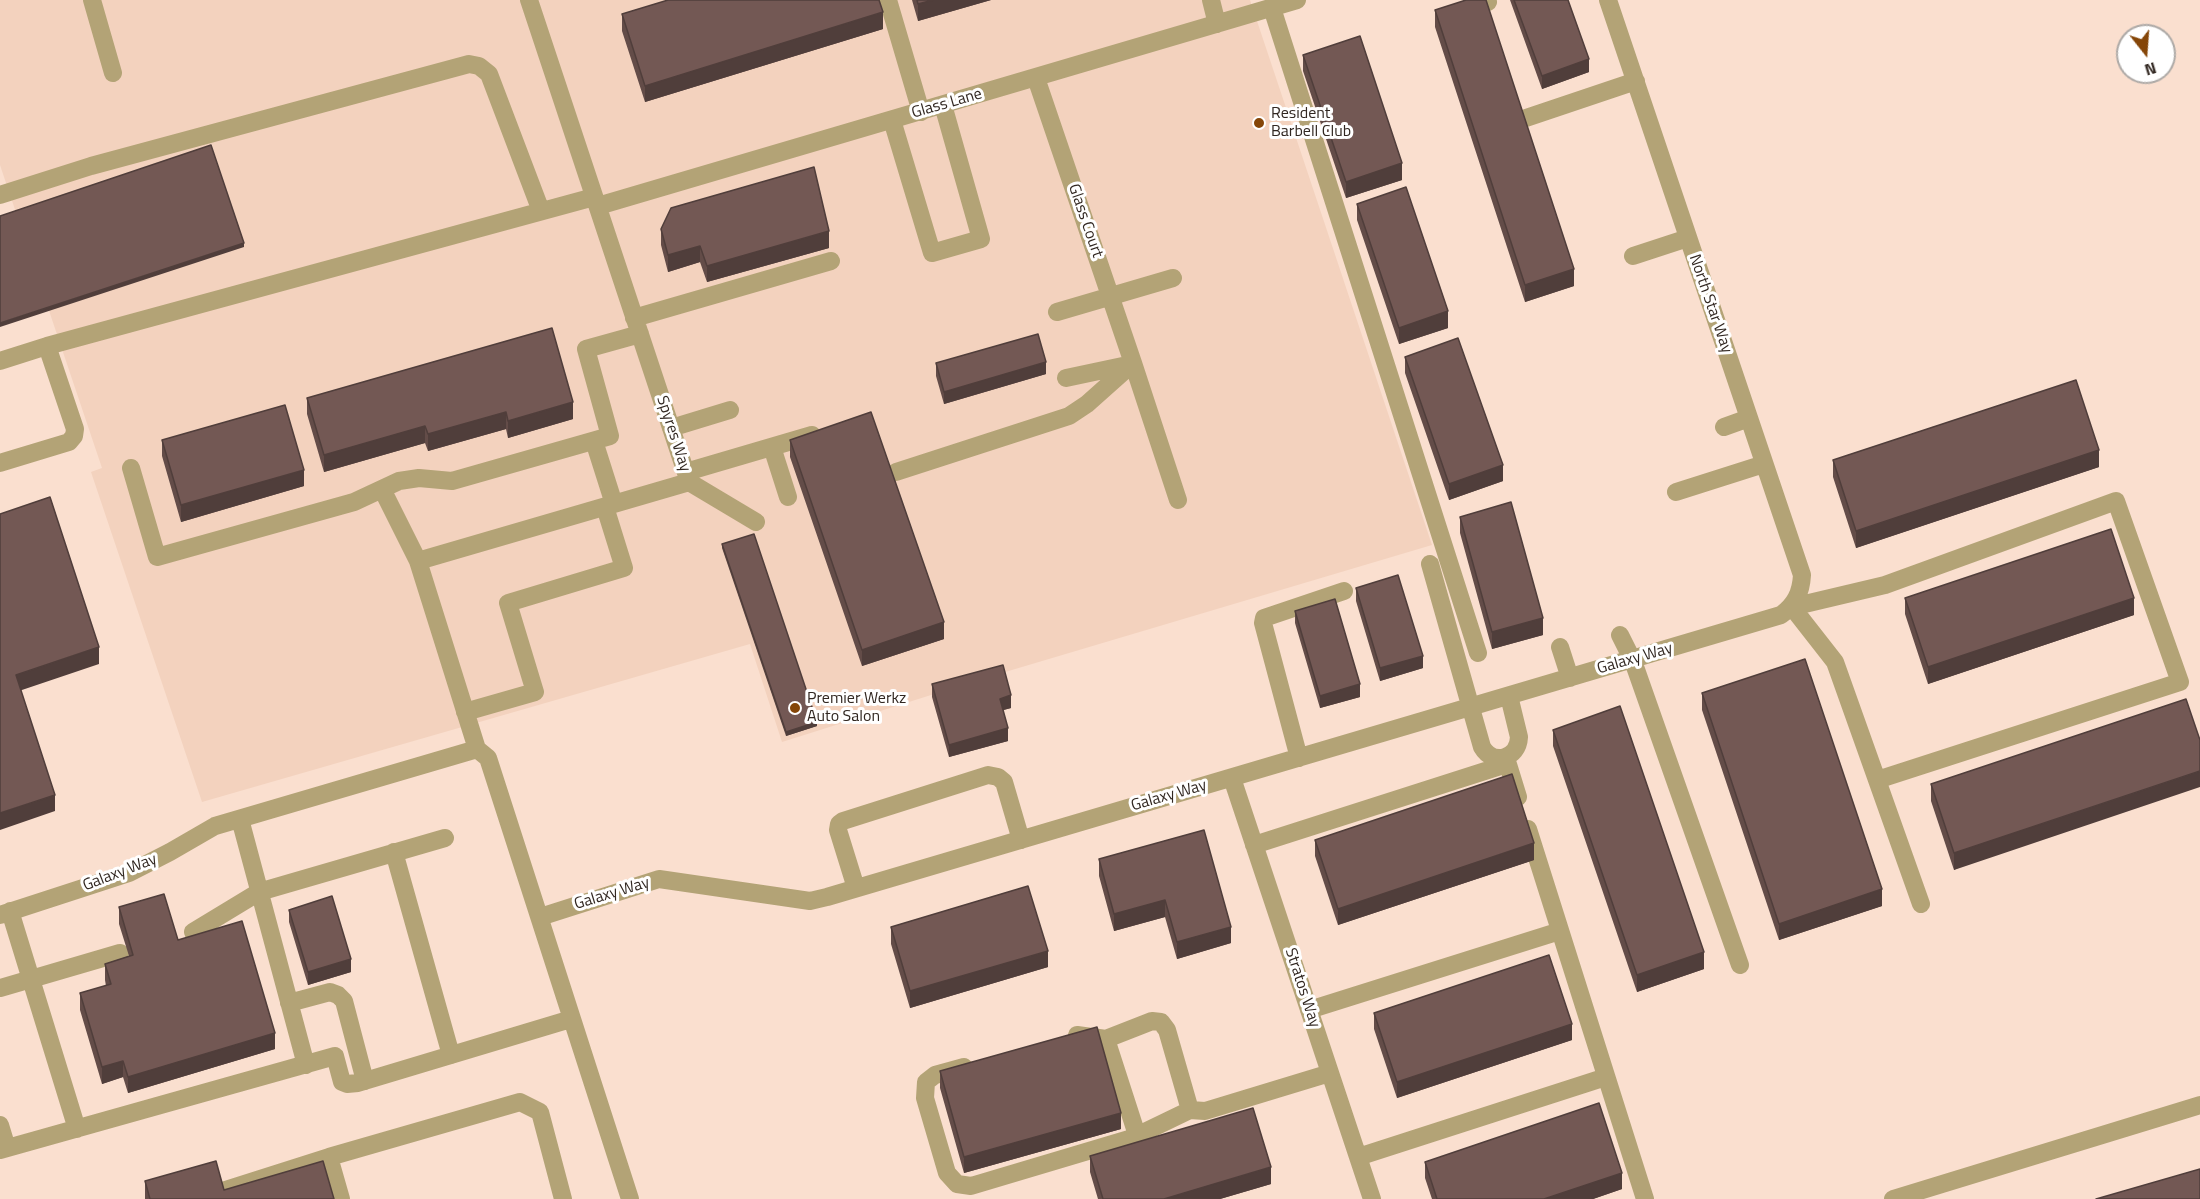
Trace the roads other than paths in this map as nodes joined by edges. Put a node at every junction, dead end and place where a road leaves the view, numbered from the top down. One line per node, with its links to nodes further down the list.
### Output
1 (92, 0): 9 (street)
2 (529, 0): 17 (street, Spyres Way)
3 (888, 0): 13 (street)
4 (1211, 0): 8 (street)
5 (1297, 0): 7 (street, Glass Lane)
6 (1608, 0): 11 (street, North Star Way)
7 (1272, 8): 8 (street, Glass Lane); 54 (street)
8 (1218, 24): 10 (street, Glass Lane)
9 (112, 73)
10 (1036, 78): 12 (street, Glass Lane); 23 (street, Glass Court)
11 (1636, 81): 14 (street); 19 (street, North Star Way)
12 (942, 105): 13 (street, Glass Lane); 15 (street)
13 (921, 112): 15 (street, Glass Lane)
14 (1526, 118)
15 (892, 120): 17 (street, Glass Lane)
16 (0, 195): 18 (street)
17 (596, 201): 18 (street, Glass Lane); 25 (street, Spyres Way)
18 (542, 211): 26 (street, Glass Lane)
19 (1688, 238): 20 (street); 31 (street, North Star Way)
20 (1633, 256)
21 (831, 261): 25 (street)
22 (1173, 278): 23 (street)
23 (1111, 297): 24 (street); 28 (street, Glass Court)
24 (1057, 312)
25 (637, 326): 33 (street, Spyres Way); 35 (street)
26 (47, 346): 27 (street, Glass Lane); 37 (street)
27 (0, 361)
28 (1133, 363): 29 (street); 40 (street); 45 (street, Glass Court)
29 (1066, 378)
30 (729, 410): 33 (street)
31 (1749, 418): 32 (street); 38 (street, North Star Way)
32 (1724, 427)
33 (671, 428): 41 (street, Spyres Way)
34 (824, 431): 36 (street)
35 (594, 441): 42 (street); 46 (street)
36 (772, 447): 41 (street); 44 (street)
37 (0, 463)
38 (1764, 464): 43 (street); 51 (street, North Star Way)
39 (131, 468): 42 (street)
40 (896, 472)
41 (687, 477): 46 (street, Spyres Way); 47 (street)
42 (382, 489): 48 (street)
43 (1676, 492)
44 (788, 497)
45 (1178, 500)
46 (609, 505): 48 (street, Spyres Way); 59 (street)
47 (756, 522)
48 (418, 561): 59 (street)
49 (1430, 564): 58 (street)
50 (1344, 591): 61 (street)
51 (1792, 607): 55 (street, Galaxy Way); 64 (street); 64 (street, Galaxy Way)
52 (1620, 635): 55 (street)
53 (1560, 647): 56 (street)
54 (1478, 653)
55 (1633, 661): 56 (street, Galaxy Way); 78 (street)
56 (1570, 678): 57 (street, Galaxy Way)
57 (1509, 696): 58 (street, Galaxy Way); 62 (street)
58 (1471, 707): 61 (street, Galaxy Way); 62 (street)
59 (465, 712): 60 (street)
60 (477, 748): 65 (street, Galaxy Way); 74 (street)
61 (1299, 758): 63 (street, Galaxy Way)
62 (1506, 761): 68 (street); 75 (street)
63 (1232, 778): 67 (street, Galaxy Way); 68 (street, Stratos Way)
64 (1877, 780): 72 (street)
65 (240, 819): 71 (street); 73 (street, Galaxy Way)
66 (444, 838): 69 (street)
67 (1021, 840): 70 (street, Galaxy Way); 70 (street)
68 (1254, 845): 82 (street, Stratos Way)
69 (394, 852): 71 (street); 86 (street)
70 (856, 888): 74 (street, Galaxy Way)
71 (259, 892): 76 (street); 81 (street)
72 (1921, 904)
73 (5, 913): 79 (street)
74 (540, 917): 83 (street)
75 (1560, 931): 82 (street); 90 (street)
76 (193, 932)
77 (120, 953): 79 (street)
78 (1740, 965)
79 (32, 978): 80 (street); 95 (street)
80 (0, 988)
81 (290, 1003): 88 (street); 91 (street)
82 (1309, 1010): 89 (street, Stratos Way)
83 (572, 1019): 86 (street); 103 (street)
84 (1065, 1038): 85 (street)
85 (1106, 1039): 93 (street); 96 (street)
86 (451, 1055): 91 (street)
87 (978, 1062): 96 (street)
88 (306, 1065): 91 (street); 95 (street)
89 (1330, 1073): 93 (street); 99 (street, Stratos Way)
90 (1606, 1077): 99 (street); 105 (street)
91 (365, 1081)
92 (2200, 1105): 106 (street)
93 (1190, 1110): 96 (street)
94 (0, 1125): 97 (street)
95 (77, 1129): 97 (street)
96 (1137, 1135)
97 (4, 1149)
98 (329, 1157): 100 (street); 101 (street); 102 (street)
99 (1358, 1157): 104 (street, Stratos Way)
100 (197, 1199)
101 (341, 1199)
102 (563, 1199)
103 (630, 1199)
104 (1372, 1199)
105 (1645, 1199)
106 (1893, 1199)

